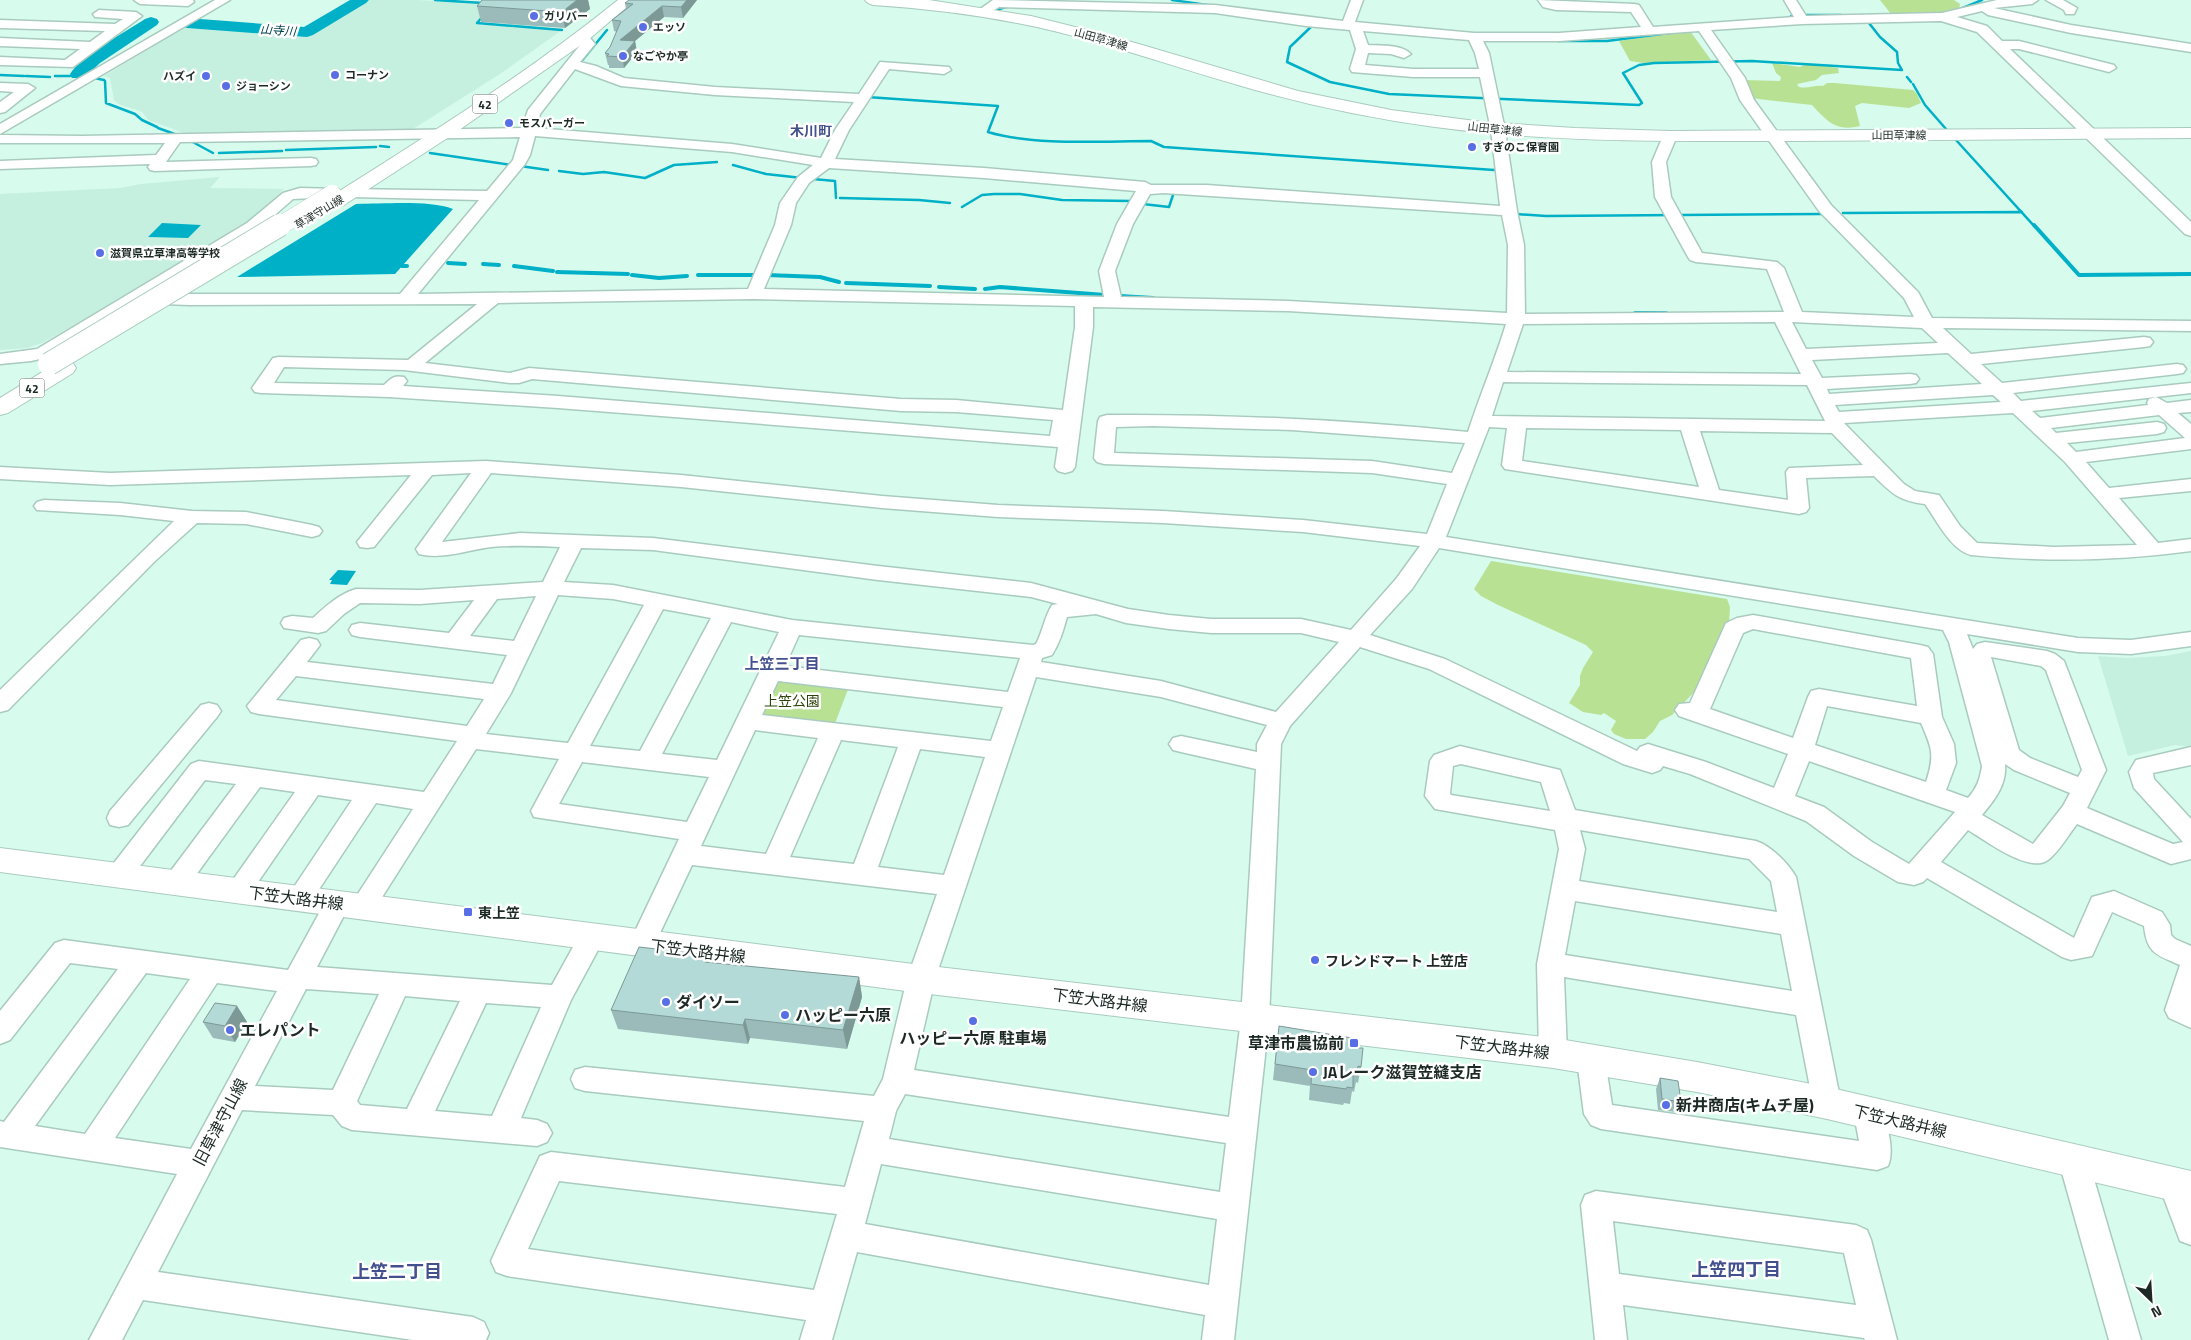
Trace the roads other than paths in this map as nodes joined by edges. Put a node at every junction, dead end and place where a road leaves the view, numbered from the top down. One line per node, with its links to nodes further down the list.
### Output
1 (140, 0): 12 (street)
2 (224, 0): 44 (street)
3 (614, 0): 47 (main road, 草津守山線 / 42)
4 (627, 0): 28 (main road, 草津守山線 / 42)
5 (873, 0): 15 (main road, 山田草津線)
6 (1357, 0): 23 (street)
7 (1544, 0): 26 (street)
8 (1790, 0): 19 (street)
9 (1957, 0): 13 (street)
10 (2032, 0): 13 (street)
11 (2052, 0): 14 (street)
12 (187, 3)
13 (1978, 8): 18 (street); 33 (street)
14 (2070, 11)
15 (982, 12): 23 (street); 45 (main road, 山田草津線)
16 (71, 13): 22 (street)
17 (90, 14): 25 (street)
18 (1942, 18): 19 (street); 31 (street)
19 (1802, 20): 24 (street)
20 (0, 24): 21 (street)
21 (17, 24): 22 (street); 27 (street)
22 (51, 26): 25 (street)
23 (1351, 26): 29 (street); 34 (street)
24 (1702, 26): 26 (street); 50 (street)
25 (118, 28): 32 (street)
26 (1649, 30): 29 (street)
27 (0, 36)
28 (582, 37): 37 (street); 47 (main road, 草津守山線 / 42)
29 (1474, 37): 40 (street)
30 (0, 42): 32 (street)
31 (2000, 45): 38 (street); 48 (street)
32 (93, 46): 36 (street)
33 (2191, 48)
34 (1363, 49): 35 (street); 40 (street)
35 (1404, 54)
36 (0, 61)
37 (574, 65): 42 (street); 46 (street)
38 (2109, 68)
39 (944, 70): 42 (street)
40 (1484, 73): 45 (street)
41 (0, 87): 43 (street)
42 (864, 98): 56 (street)
43 (0, 109)
44 (0, 130)
45 (1498, 130): 51 (main road, 山田草津線); 61 (street)
46 (529, 132): 47 (street); 56 (street); 60 (street)
47 (436, 133): 52 (street); 59 (main road, 草津守山線 / 42)
48 (2089, 133): 49 (main road, 山田草津線); 50 (main road, 山田草津線); 62 (street)
49 (2191, 133)
50 (1773, 135): 51 (main road, 山田草津線); 71 (street)
51 (1670, 136): 69 (street)
52 (176, 138): 53 (street); 54 (street)
53 (0, 139)
54 (160, 159): 55 (street); 57 (street)
55 (311, 162)
56 (826, 163): 58 (street); 63 (street)
57 (0, 165)
58 (1144, 190): 61 (street); 68 (street)
59 (338, 195): 60 (street); 64 (street); 79 (main road, 草津守山線 / 42)
60 (490, 196): 65 (street)
61 (1509, 211): 70 (street)
62 (2191, 231)
63 (754, 294): 66 (street); 67 (street)
64 (138, 296): 65 (street); 77 (street)
65 (406, 298): 66 (street)
66 (493, 299): 80 (street)
67 (1084, 302): 68 (street); 101 (street)
68 (1114, 302): 70 (street)
69 (1788, 317): 70 (street); 71 (street); 76 (street)
70 (1516, 319): 84 (street)
71 (1927, 323): 72 (street); 75 (street)
72 (2124, 324): 73 (street); 74 (street)
73 (2191, 326)
74 (2144, 342): 78 (street); 82 (street)
75 (1953, 347): 76 (street); 78 (street)
76 (1802, 355): 86 (street)
77 (0, 358)
78 (1967, 360): 83 (street)
79 (57, 366): 92 (main road, 草津守山線 / 42); 97 (main road, 草津守山線 / 42)
80 (412, 366): 85 (street); 89 (street); 89 (street)
81 (2123, 375): 82 (street); 88 (street); 91 (street)
82 (2184, 375)
83 (1983, 376): 86 (street); 88 (street)
84 (1496, 377): 86 (street); 108 (street)
85 (573, 378): 90 (street); 93 (street)
86 (1818, 388): 88 (street); 103 (street)
87 (2191, 388): 91 (street)
88 (1997, 389): 96 (street)
89 (390, 391): 93 (street)
90 (736, 391): 94 (street); 100 (street)
91 (2144, 392): 96 (street); 98 (street)
92 (0, 396)
93 (558, 402): 100 (street)
94 (901, 404): 101 (street); 107 (street)
95 (2191, 406): 98 (street)
96 (2016, 407): 103 (street); 104 (street)
97 (0, 408)
98 (2162, 409): 99 (street); 109 (street)
99 (2140, 411): 104 (street); 106 (street)
100 (723, 416): 107 (street)
101 (1068, 416): 107 (street); 113 (street)
102 (1517, 423): 105 (street); 108 (street); 120 (street)
103 (1836, 423): 105 (street); 115 (street)
104 (2035, 424): 110 (street)
105 (1690, 425): 120 (street)
106 (2158, 428): 109 (street); 110 (street)
107 (894, 429)
108 (1479, 429): 118 (street); 118 (street)
109 (2186, 434): 111 (street)
110 (2052, 439): 111 (street)
111 (2072, 458): 119 (street)
112 (486, 467): 114 (street); 124 (street); 125 (street)
113 (1065, 467)
114 (426, 468): 116 (street); 126 (street)
115 (1881, 470): 120 (street); 128 (street)
116 (0, 473)
117 (2191, 485): 119 (street)
118 (1456, 487): 124 (street)
119 (2104, 494): 128 (street)
120 (1710, 495)
121 (44, 506): 122 (street)
122 (192, 517): 123 (street); 148 (street)
123 (312, 531)
124 (1435, 538): 135 (street); 138 (street)
125 (574, 540): 129 (street, 旧草津守山線); 132 (street)
126 (367, 542)
127 (2191, 544): 128 (street)
128 (2153, 550)
129 (551, 588): 130 (street); 131 (street); 142 (street, 旧草津守山線)
130 (490, 592): 134 (street); 140 (street)
131 (656, 602): 133 (street); 159 (street)
132 (1113, 612): 138 (street); 143 (street)
133 (724, 614): 136 (street); 161 (street)
134 (292, 623)
135 (1951, 624): 139 (street); 174 (street)
136 (792, 627): 143 (street); 145 (street)
137 (360, 630): 140 (street)
138 (1355, 638): 152 (street); 171 (street)
139 (2191, 639)
140 (455, 641): 142 (street)
141 (309, 645): 144 (street)
142 (521, 649): 146 (street, 旧草津守山線)
143 (1030, 660): 147 (street); 152 (street)
144 (291, 668): 146 (street); 154 (street)
145 (771, 672): 147 (street); 151 (street)
146 (500, 693): 154 (street, 旧草津守山線)
147 (1016, 701): 158 (street)
148 (0, 704)
149 (209, 711): 166 (street)
150 (1930, 716): 157 (street); 157 (street); 170 (street)
151 (747, 721): 153 (street); 163 (street)
152 (1282, 721): 162 (street)
153 (833, 731): 155 (street); 182 (street)
154 (471, 738): 159 (street); 172 (street, 旧草津守山線)
155 (912, 740): 158 (street); 184 (street)
156 (1181, 744): 162 (street)
157 (1801, 749): 170 (street); 171 (street)
158 (999, 750): 186 (street)
159 (573, 753): 161 (street); 178 (street)
160 (2191, 756): 177 (street)
161 (646, 762): 163 (street)
162 (1268, 763): 206 (street)
163 (724, 770): 178 (street)
164 (254, 778): 165 (street); 168 (street); 185 (street)
165 (312, 786): 169 (street); 188 (street)
166 (142, 790): 168 (street); 175 (street)
167 (2084, 790): 167 (street); 173 (street)
168 (182, 794): 183 (street)
169 (370, 794): 172 (street); 189 (street)
170 (1930, 794): 174 (street)
171 (1781, 799): 181 (street)
172 (430, 802): 190 (street, 旧草津守山線)
173 (2073, 812): 174 (street); 179 (street)
174 (1969, 813): 181 (street)
175 (119, 818)
176 (1566, 820): 176 (street); 187 (street); 191 (street)
177 (2191, 835)
178 (689, 843): 182 (street); 193 (street)
179 (2191, 850)
180 (0, 860): 183 (main road, 下笠大路井線)
181 (1924, 864): 194 (street)
182 (774, 865): 184 (street)
183 (119, 875): 185 (main road, 下笠大路井線)
184 (862, 876): 186 (street)
185 (176, 883): 188 (main road, 下笠大路井線)
186 (953, 886): 199 (street)
187 (1564, 889): 191 (street); 196 (street)
188 (238, 891): 189 (main road, 下笠大路井線)
189 (299, 899): 190 (main road, 下笠大路井線)
190 (350, 905): 192 (main road, 下笠大路井線); 200 (street, 旧草津守山線)
191 (1793, 925): 204 (street)
192 (592, 937): 193 (main road, 下笠大路井線); 203 (street)
193 (642, 944): 199 (main road, 下笠大路井線)
194 (2191, 958)
195 (139, 961): 198 (street); 207 (street); 221 (street)
196 (1550, 964): 204 (street); 208 (street)
197 (2191, 970): 205 (street)
198 (210, 971): 200 (street); 222 (street)
199 (921, 979): 206 (main road, 下笠大路井線); 211 (street)
200 (296, 980): 201 (street); 212 (street, 旧草津守山線)
201 (397, 985): 202 (street); 213 (street)
202 (478, 991): 203 (street); 217 (street)
203 (559, 997): 218 (street)
204 (1808, 1005): 214 (street)
205 (2191, 1016)
206 (1255, 1019): 208 (main road, 下笠大路井線); 219 (street)
207 (0, 1032)
208 (1553, 1053): 209 (main road, 下笠大路井線)
209 (1591, 1060): 214 (main road, 下笠大路井線); 216 (street)
210 (585, 1079): 215 (street)
211 (897, 1080): 215 (street); 219 (street)
212 (233, 1097): 213 (street); 225 (street, 旧草津守山線)
213 (341, 1103): 217 (street)
214 (1827, 1103): 216 (main road, 下笠大路井線)
215 (882, 1110): 223 (street)
216 (1869, 1114): 224 (main road, 下笠大路井線)
217 (415, 1122): 218 (street)
218 (501, 1130): 220 (street)
219 (1242, 1132): 228 (street)
220 (538, 1133)
221 (5, 1135): 222 (street)
222 (92, 1148): 225 (street)
223 (870, 1149): 227 (street); 228 (street)
224 (2074, 1162): 226 (main road, 下笠大路井線); 241 (street)
225 (198, 1164): 231 (street, 旧草津守山線)
226 (2183, 1186): 229 (street)
227 (855, 1202): 230 (street); 234 (street)
228 (1233, 1208): 233 (street)
229 (2191, 1232)
230 (846, 1235): 233 (street); 234 (street)
231 (136, 1284): 236 (street); 237 (street, 旧草津守山線)
232 (1605, 1287): 235 (street); 235 (street); 240 (street)
233 (1223, 1303): 239 (street)
234 (825, 1306): 238 (street)
235 (1879, 1332)
236 (473, 1333)
237 (105, 1340)
238 (816, 1340)
239 (1218, 1340)
240 (1611, 1340)
241 (2125, 1340)

